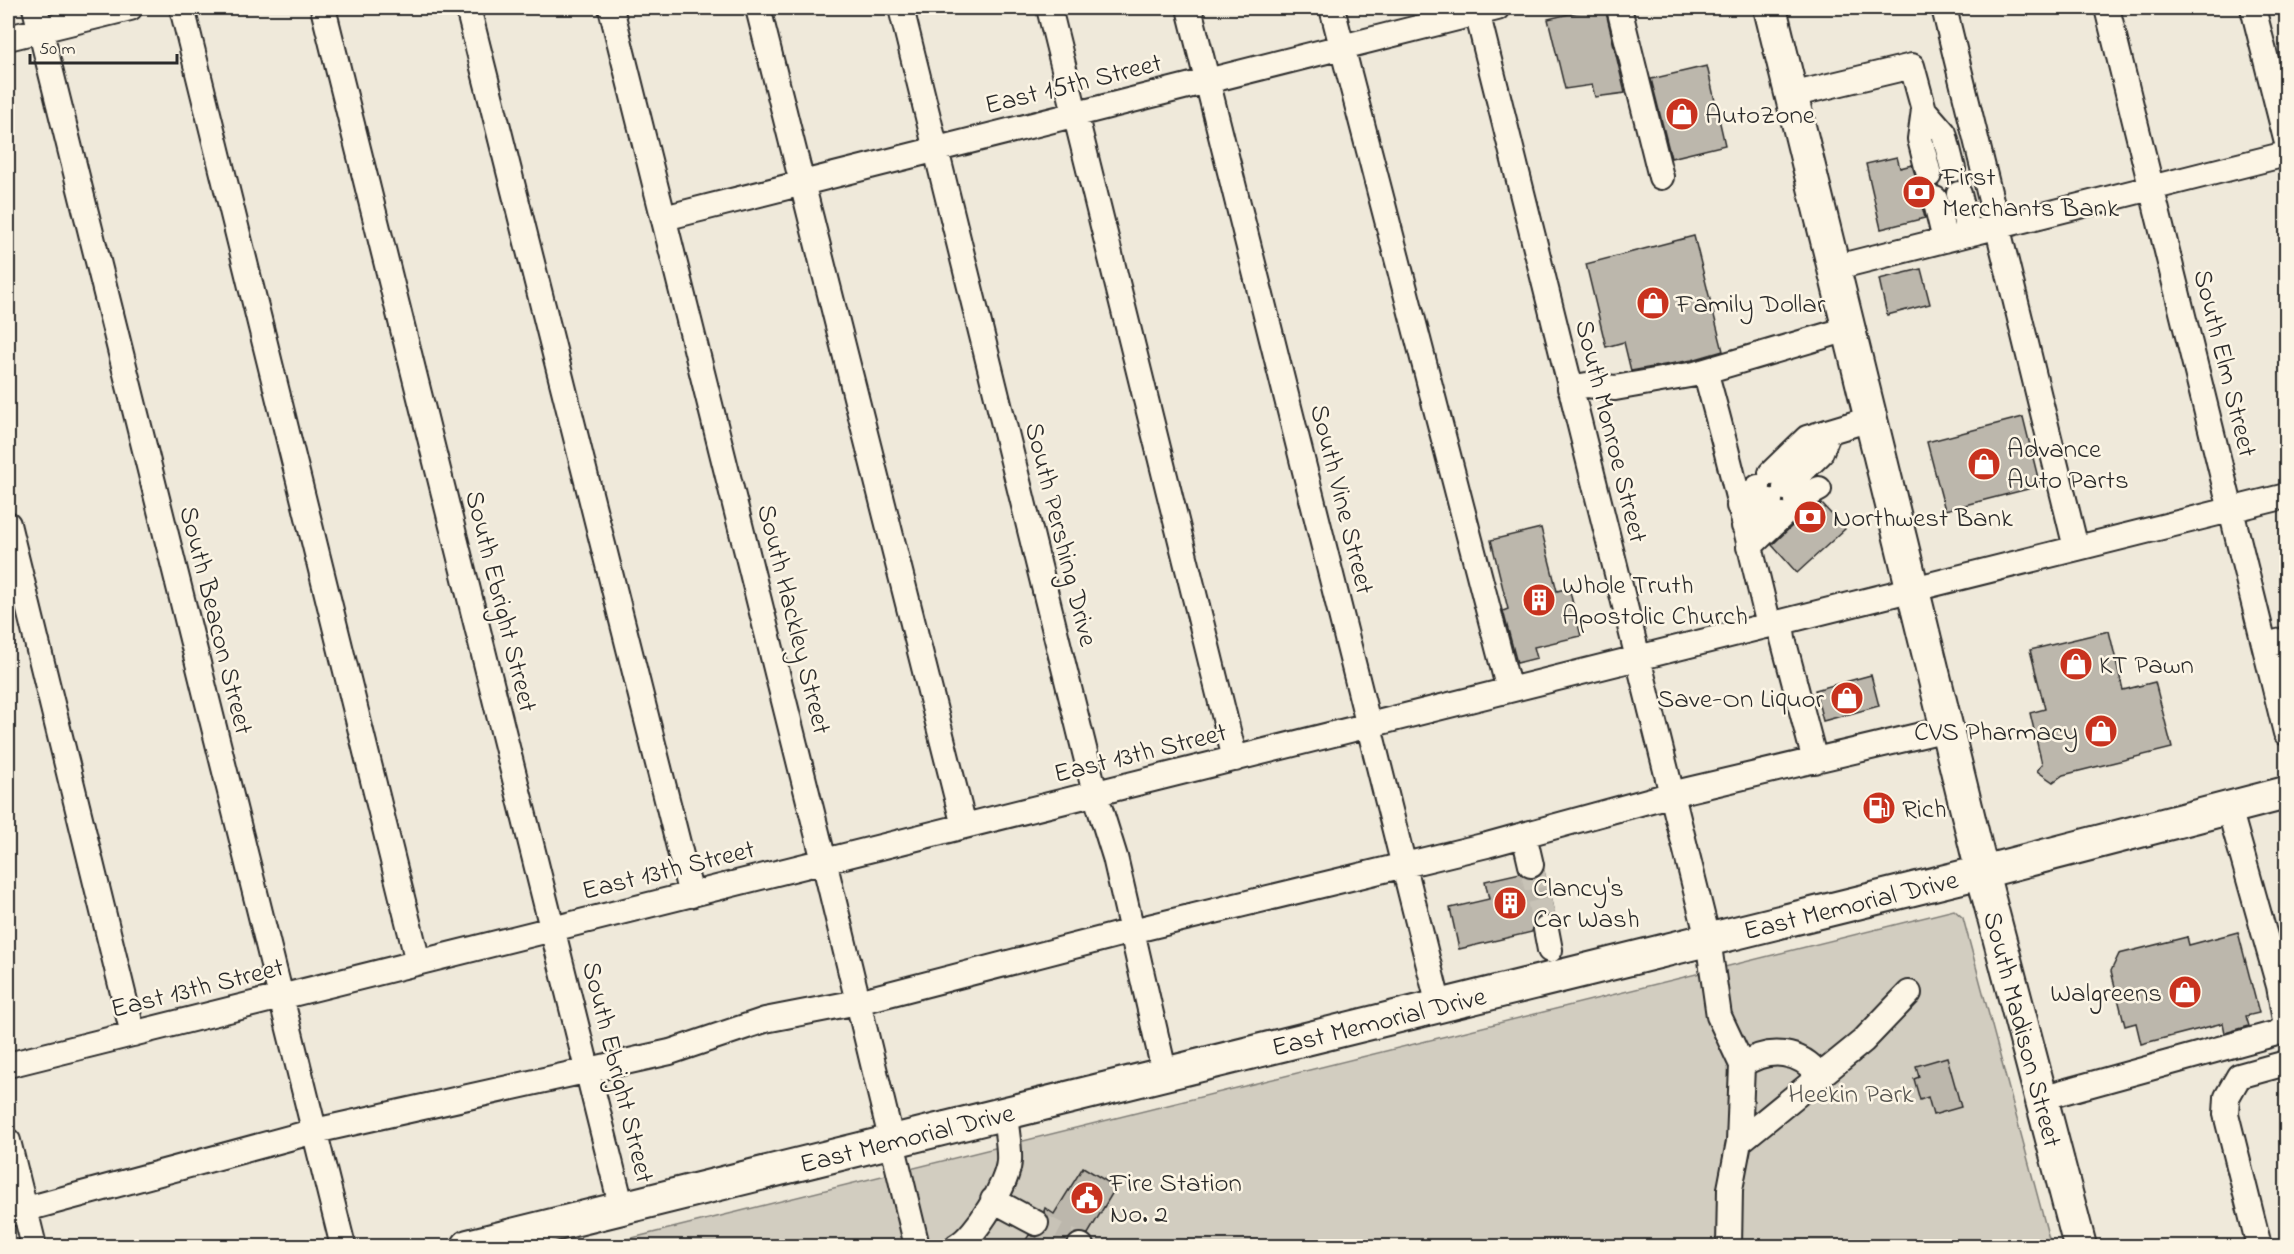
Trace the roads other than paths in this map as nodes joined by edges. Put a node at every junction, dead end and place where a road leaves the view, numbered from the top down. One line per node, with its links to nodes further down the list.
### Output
1 (130, 8): 17 (street)
2 (182, 8): 74 (street)
3 (323, 8): 71 (street, South Ebright Street)
4 (468, 8): 70 (street)
5 (611, 8): 34 (street, South Hackley Street)
6 (758, 8): 30 (street)
7 (901, 8): 25 (street, South Pershing Drive)
8 (1049, 8): 23 (street)
9 (1189, 8): 20 (street, South Vine Street)
10 (1332, 8): 19 (street)
11 (1619, 8): 29 (street)
12 (1770, 8): 21 (main road, South Madison Street)
13 (1944, 8): 35 (street)
14 (2107, 8): 31 (street, South Elm Street)
15 (2253, 8): 24 (street)
16 (1483, 9): 19 (street, East 15th Street); 41 (street, South Monroe Street)
17 (38, 18): 18 (street); 76 (street, South Beacon Street)
18 (8, 38)
19 (1342, 46): 20 (street, East 15th Street); 54 (street)
20 (1207, 81): 23 (street, East 15th Street); 55 (street, South Vine Street)
21 (1791, 95): 22 (street); 38 (main road, South Madison Street)
22 (1924, 110): 27 (street); 28 (street)
23 (1076, 114): 25 (street, East 15th Street); 58 (street)
24 (2286, 139)
25 (935, 149): 30 (street, East 15th Street); 60 (street, South Pershing Drive)
26 (2286, 154): 31 (street)
27 (1953, 169)
28 (1929, 174)
29 (1661, 177)
30 (802, 183): 34 (street, East 15th Street); 64 (street)
31 (2150, 188): 35 (street); 46 (street, South Elm Street)
32 (1959, 194): 36 (street)
33 (1935, 199): 37 (street)
34 (664, 218): 66 (street, South Hackley Street)
35 (1997, 226): 36 (street); 49 (street)
36 (1969, 234): 37 (street)
37 (1945, 240): 38 (street)
38 (1833, 268): 39 (main road, South Madison Street)
39 (1848, 329): 40 (street); 42 (main road, South Madison Street)
40 (1705, 371): 41 (street); 48 (street)
41 (1570, 388): 53 (street, South Monroe Street)
42 (1870, 419): 44 (street); 50 (main road, South Madison Street)
43 (1819, 489): 44 (street)
44 (1777, 494): 48 (street); 48 (street)
45 (2286, 496): 46 (street, East 13th Street)
46 (2232, 510): 49 (street, East 13th Street); 52 (street, South Elm Street)
47 (8, 525): 79 (street)
48 (1744, 526): 51 (street)
49 (2076, 548): 50 (street, East 13th Street)
50 (1914, 588): 51 (street, East 13th Street); 56 (main road, South Madison Street)
51 (1775, 623): 53 (street, East 13th Street); 59 (street)
52 (2276, 643): 57 (street, South Elm Street)
53 (1638, 657): 54 (street, East 13th Street); 62 (street, South Monroe Street)
54 (1509, 690): 55 (street, East 13th Street)
55 (1369, 726): 58 (street, East 13th Street); 67 (street, South Vine Street)
56 (1947, 729): 59 (street); 69 (main road, South Madison Street)
57 (2286, 733)
58 (1235, 759): 60 (street, East 13th Street)
59 (1815, 761): 62 (street)
60 (1095, 793): 64 (street, East 13th Street); 72 (street, South Pershing Drive)
61 (2286, 794): 63 (main road, East Memorial Drive)
62 (1672, 795): 65 (street); 73 (street, South Monroe Street)
63 (2229, 808): 69 (main road, East Memorial Drive); 86 (street)
64 (964, 826): 66 (street, East 13th Street)
65 (1524, 835): 67 (street); 68 (street)
66 (824, 861): 70 (street, East 13th Street); 77 (street, South Hackley Street)
67 (1403, 864): 72 (street); 78 (street, South Vine Street)
68 (1531, 865)
69 (1982, 872): 73 (main road, East Memorial Drive); 86 (main road, South Madison Street)
70 (691, 895): 71 (street, East 13th Street)
71 (553, 929): 74 (street, East 13th Street); 83 (street, South Ebright Street)
72 (1132, 931): 77 (street); 84 (street, South Pershing Drive)
73 (1708, 939): 78 (main road, East Memorial Drive); 82 (street, South Monroe Street)
74 (418, 962): 76 (street, East 13th Street)
75 (1909, 993): 85 (street)
76 (280, 997): 79 (street, East 13th Street); 88 (street, South Beacon Street)
77 (858, 1002): 83 (street); 90 (street, South Hackley Street)
78 (1439, 1006): 84 (main road, East Memorial Drive)
79 (133, 1034): 81 (street, East 13th Street)
80 (2286, 1064): 103 (street)
81 (8, 1065)
82 (1742, 1065): 85 (street); 91 (street)
83 (588, 1069): 88 (street); 93 (street, South Ebright Street)
84 (1165, 1074): 87 (main road, East Memorial Drive)
85 (1820, 1076): 91 (street)
86 (2041, 1098): 102 (main road, South Madison Street)
87 (1005, 1114): 90 (main road, East Memorial Drive); 92 (street)
88 (315, 1131): 94 (street); 97 (street, South Beacon Street)
89 (8, 1141): 94 (street)
90 (892, 1142): 93 (main road, East Memorial Drive); 99 (street, South Hackley Street)
91 (1739, 1142): 101 (street)
92 (993, 1200): 95 (street); 100 (street)
93 (622, 1209): 98 (main road, East Memorial Drive)
94 (16, 1211): 96 (street)
95 (1036, 1223)
96 (34, 1246)
97 (344, 1246)
98 (468, 1246)
99 (917, 1246)
100 (957, 1246)
101 (1729, 1246)
102 (2080, 1246)
103 (2259, 1246)

